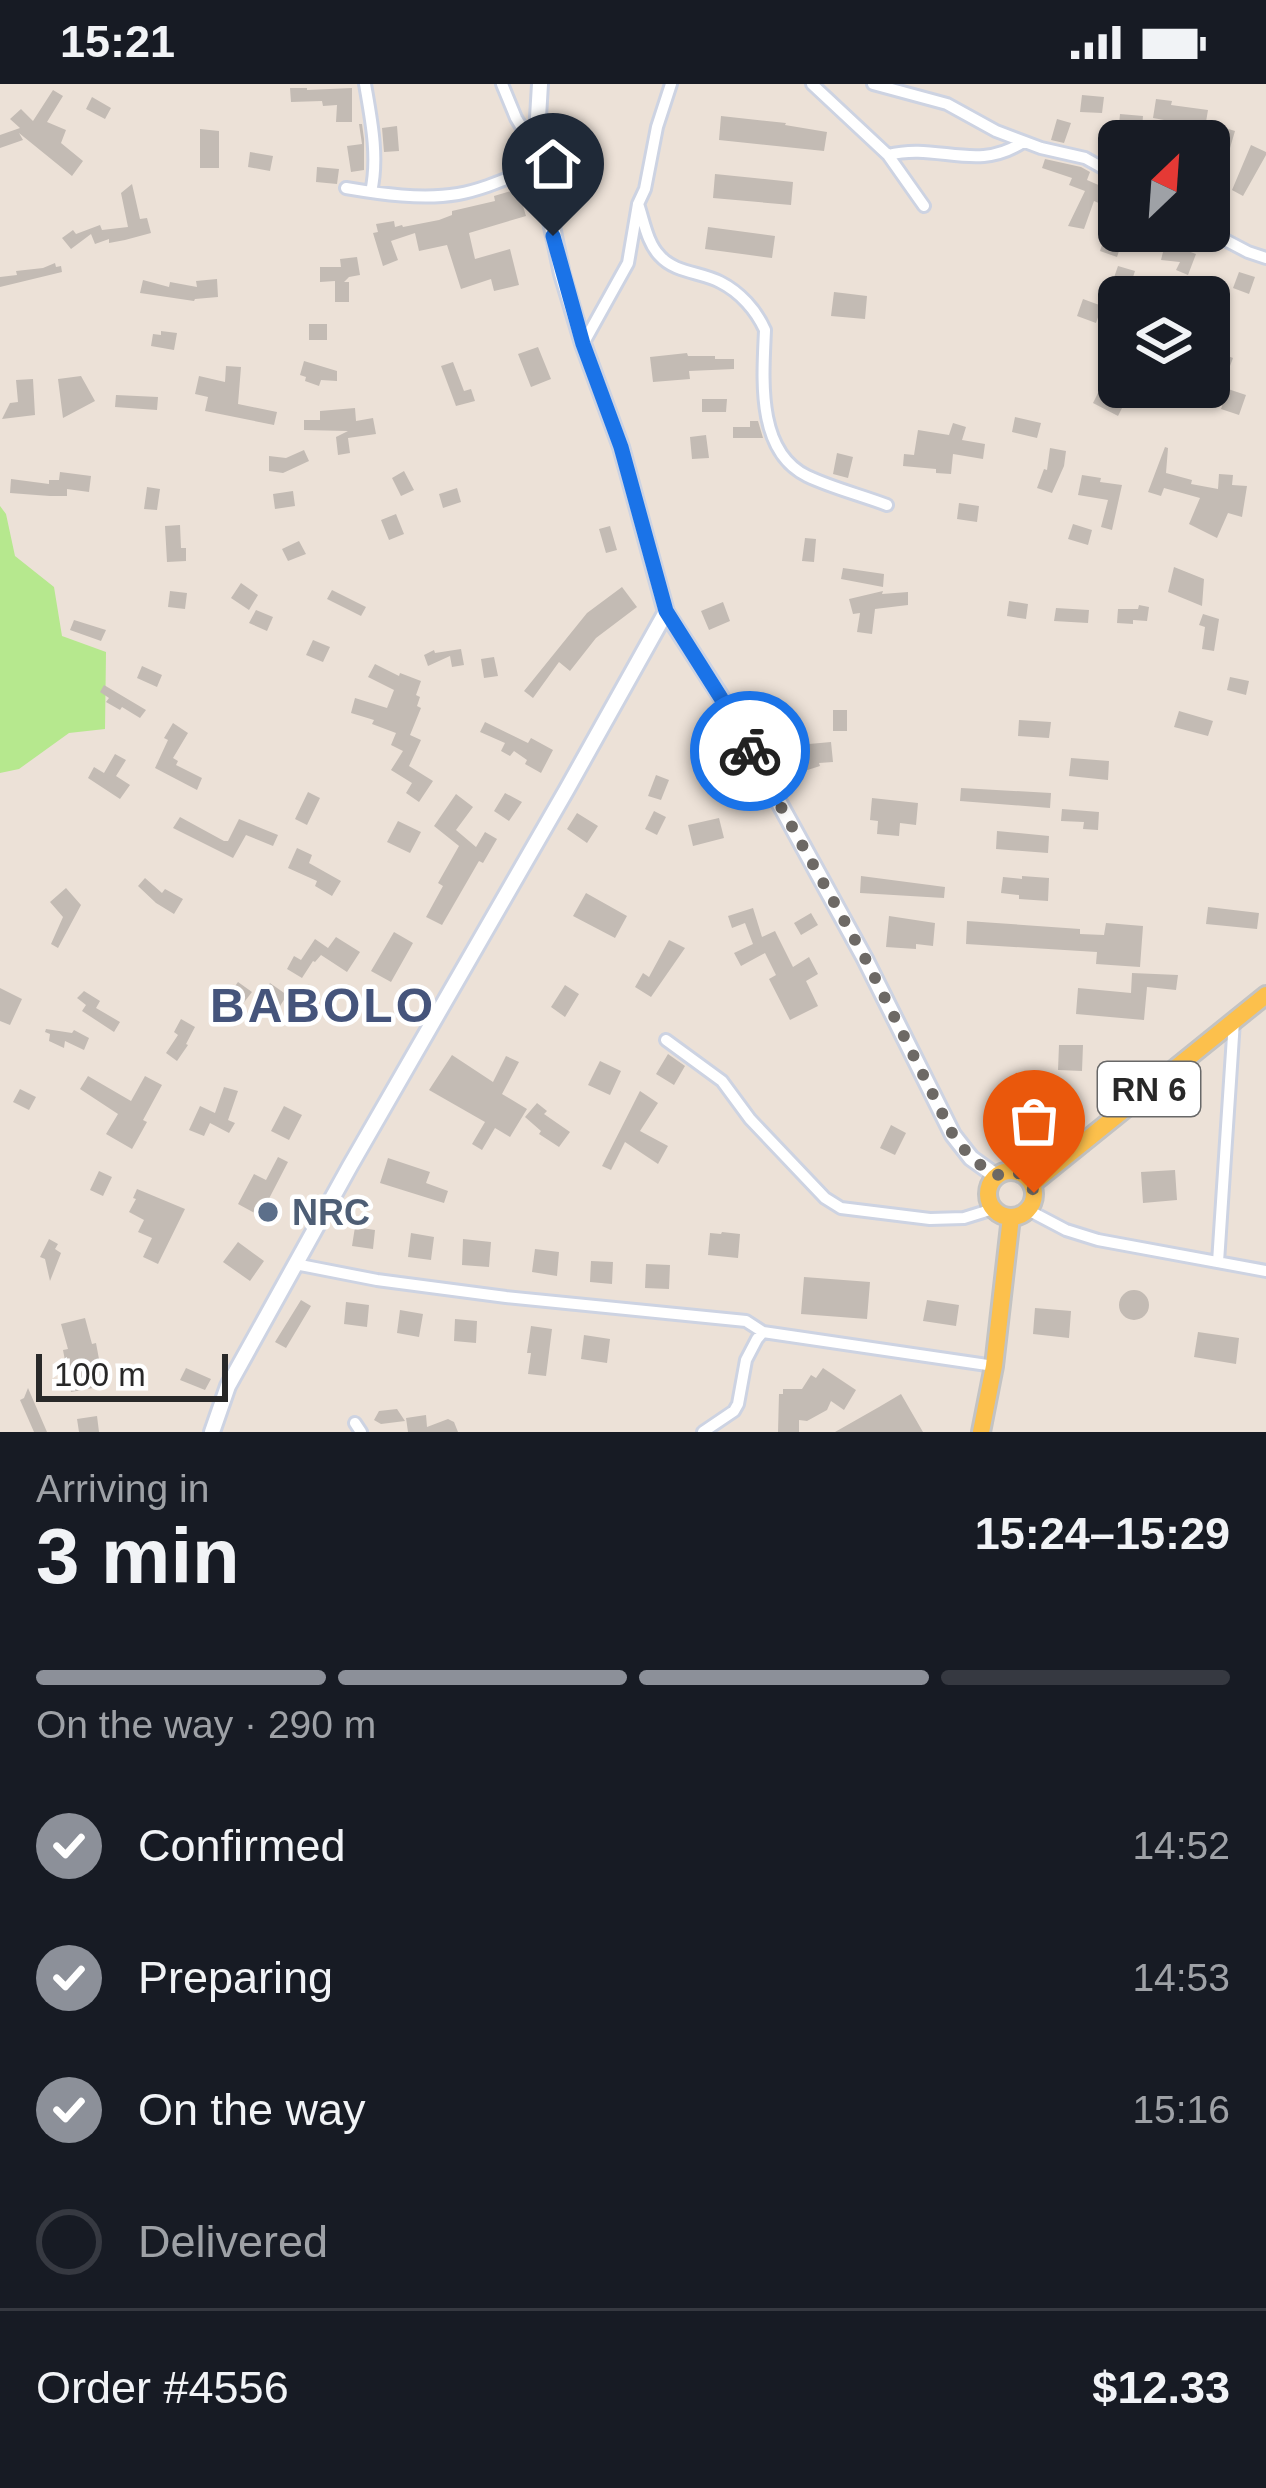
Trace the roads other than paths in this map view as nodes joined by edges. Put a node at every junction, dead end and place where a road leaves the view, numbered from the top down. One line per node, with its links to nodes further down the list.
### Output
1 (365, 84): 12 (street)
2 (502, 84): 9 (street)
3 (540, 84): 9 (street)
4 (671, 84): 13 (street)
5 (812, 84): 8 (street)
6 (873, 84): 7 (street)
7 (1023, 142): 8 (street); 10 (street)
8 (888, 155): 14 (street)
9 (537, 159): 12 (street); 17 (street)
10 (1098, 165)
11 (346, 188): 12 (street)
12 (371, 192)
13 (638, 204): 17 (street); 18 (street)
14 (924, 206)
15 (1230, 243): 16 (street)
16 (1266, 258)
17 (583, 344): 19 (street)
18 (887, 505)
19 (666, 611): 23 (street); 28 (street)
20 (1262, 1005): 21 (main road, RN 6)
21 (1234, 1021): 24 (main road, RN 6); 27 (street)
22 (666, 1040): 25 (street)
23 (996, 1176): 24 (main road); 25 (main road)
24 (1032, 1184): 26 (main road)
25 (993, 1209): 26 (main road)
26 (1020, 1213): 27 (street); 31 (main road)
27 (1218, 1262): 29 (street)
28 (295, 1264): 30 (street); 32 (street)
29 (1266, 1271)
30 (764, 1332): 31 (street); 33 (street)
31 (994, 1366): 34 (main road)
32 (212, 1432)
33 (704, 1432)
34 (981, 1432)

